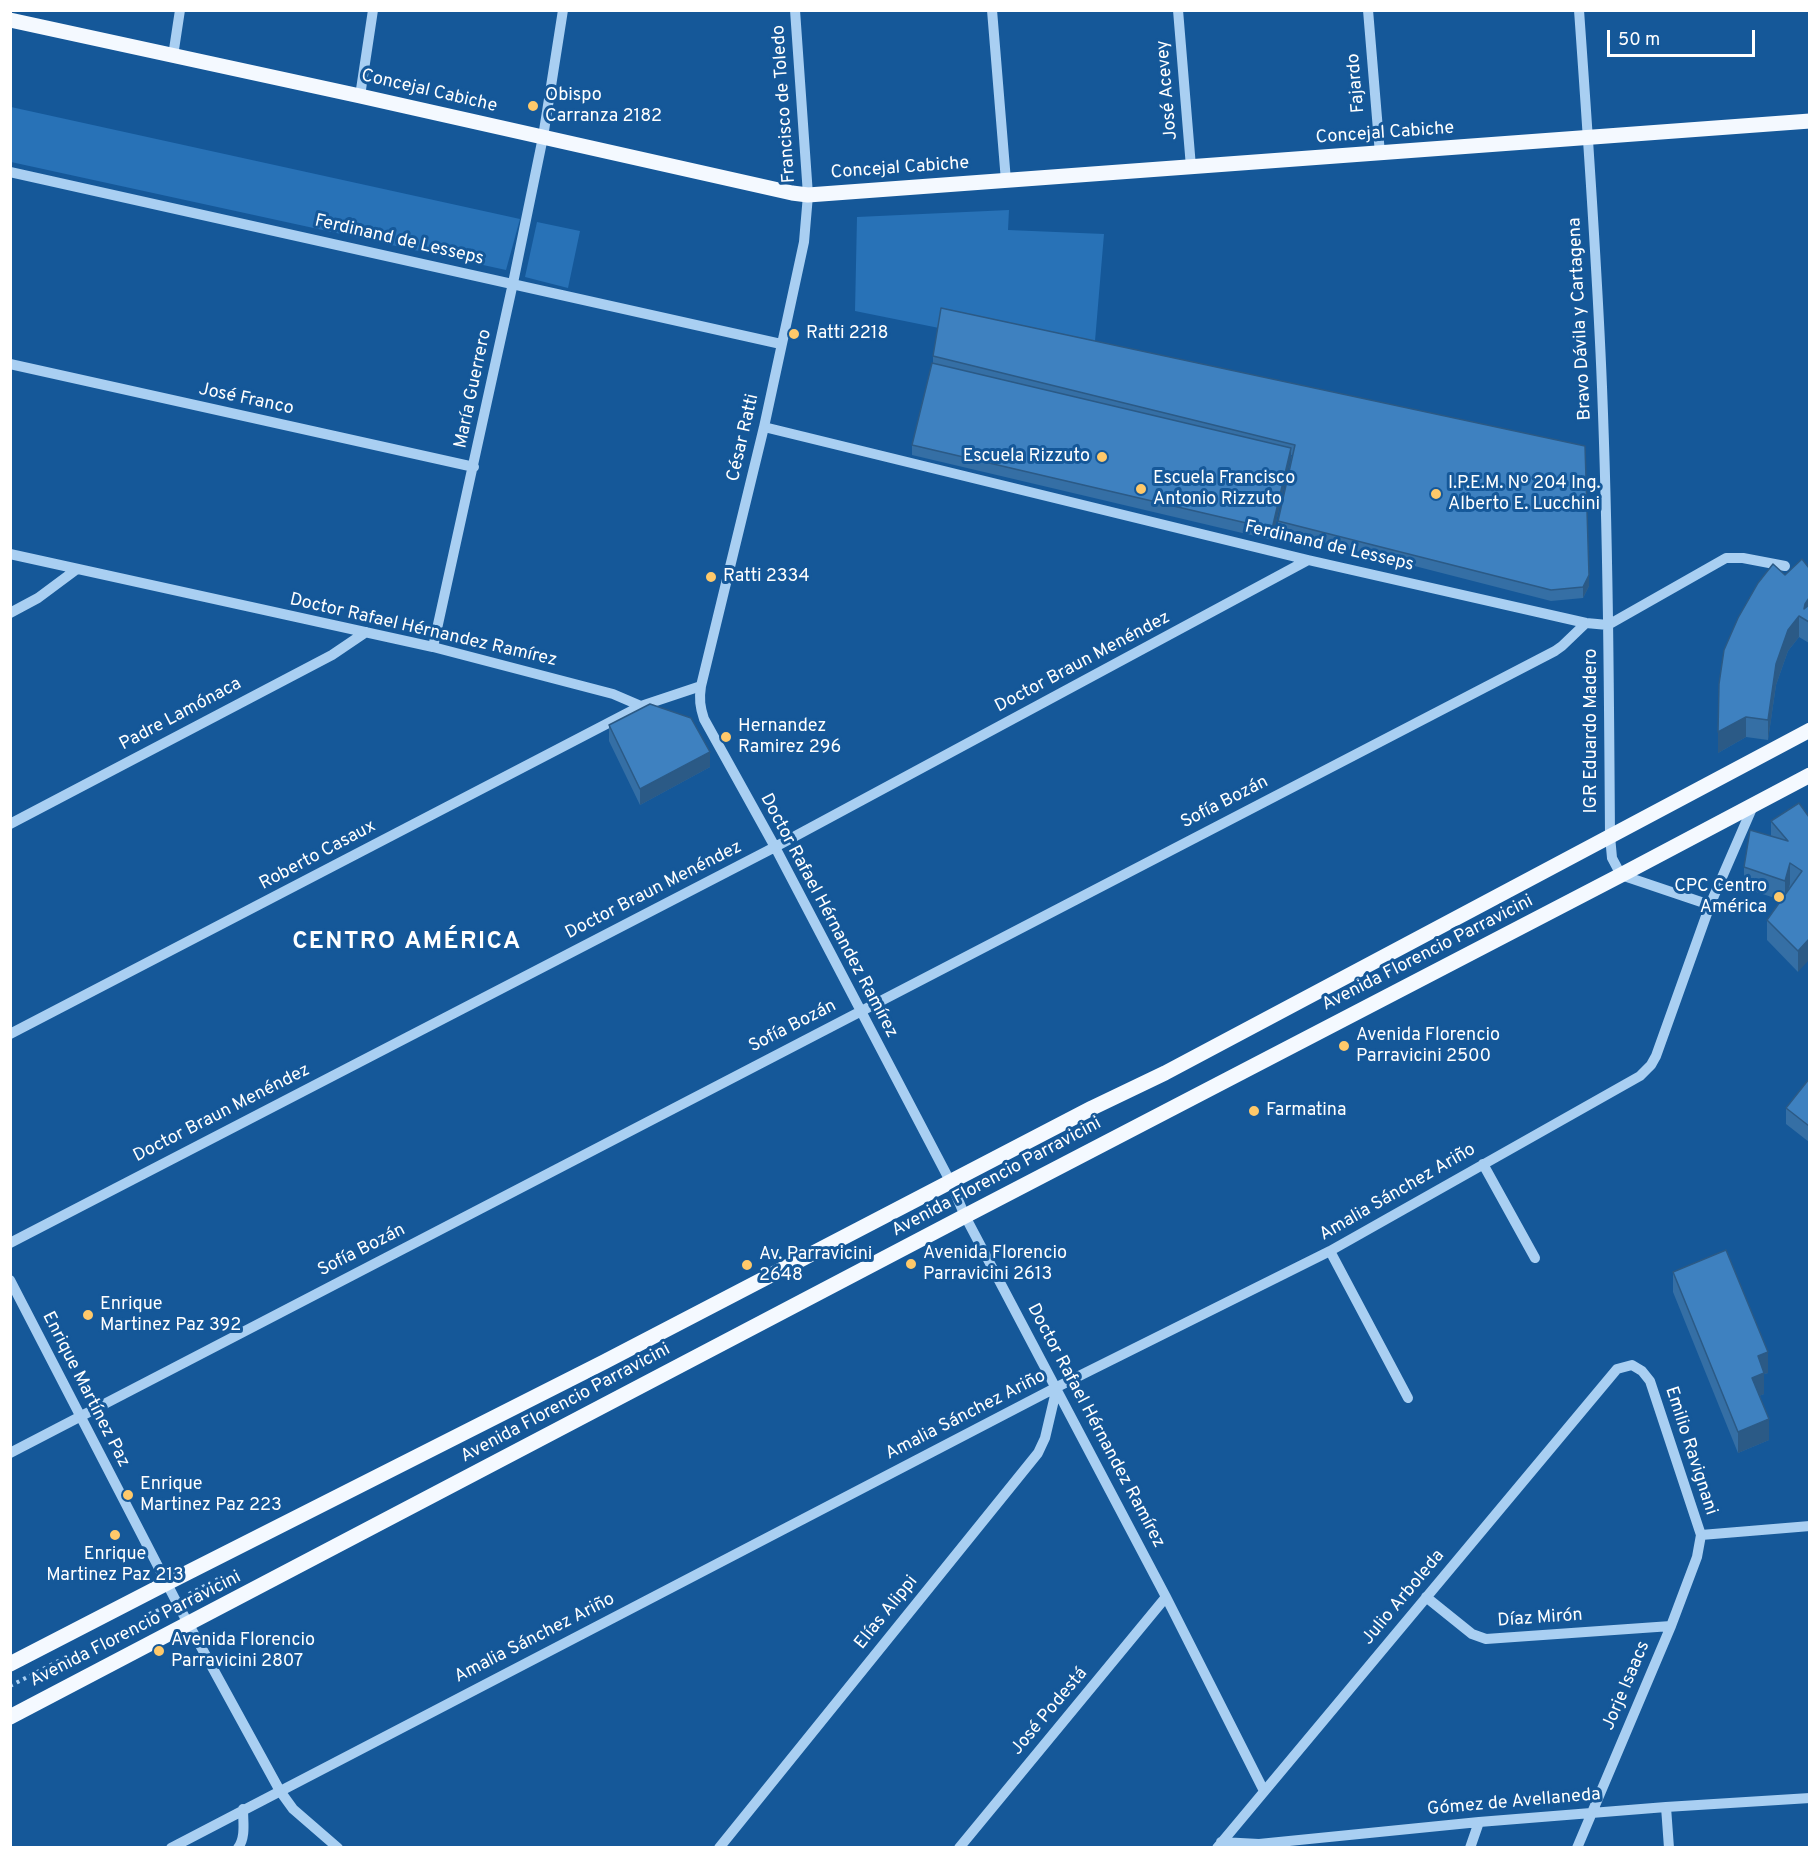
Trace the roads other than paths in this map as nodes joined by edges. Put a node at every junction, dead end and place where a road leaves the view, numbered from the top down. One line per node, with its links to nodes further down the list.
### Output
1 (180, 10): 10 (street)
2 (373, 10): 11 (street)
3 (563, 10): 13 (street, María Guerrero)
4 (795, 10): 19 (street, Francisco de Toledo)
5 (992, 10): 18 (street)
6 (1178, 10): 16 (street, José Acevey)
7 (1368, 10): 15 (street, Fajardo)
8 (1578, 10): 14 (street, Bravo Dávila y Cartagena)
9 (10, 20): 10 (main road, Concejal Cabiche)
10 (173, 56): 11 (main road, Concejal Cabiche)
11 (360, 96): 13 (main road, Concejal Cabiche)
12 (1809, 121): 14 (main road, Concejal Cabiche)
13 (543, 137): 19 (main road, Concejal Cabiche); 20 (street, María Guerrero)
14 (1588, 139): 15 (main road, Concejal Cabiche); 31 (street, Bravo Dávila y Cartagena)
15 (1380, 154): 16 (main road, Concejal Cabiche)
16 (1191, 167): 18 (main road, Concejal Cabiche)
17 (10, 172): 20 (street, Ferdinand de Lesseps)
18 (1006, 181): 19 (main road, Concejal Cabiche)
19 (808, 195): 21 (street, César Ratti)
20 (513, 284): 21 (street, Ferdinand de Lesseps); 24 (street, María Guerrero)
21 (781, 344): 23 (street, César Ratti)
22 (10, 364): 24 (street, José Franco)
23 (764, 427): 26 (street, Ferdinand de Lesseps); 34 (street, César Ratti)
24 (474, 467): 33 (street, María Guerrero)
25 (10, 554): 28 (street, Doctor Rafael Hérnandez Ramírez)
26 (1308, 560): 30 (street, Ferdinand de Lesseps); 41 (street, Doctor Braun Menéndez)
27 (1785, 566): 31 (street)
28 (77, 569): 29 (street); 32 (street, Doctor Rafael Hérnandez Ramírez)
29 (10, 613)
30 (1586, 623): 31 (street, Ferdinand de Lesseps); 44 (street, Sofía Bozán)
31 (1608, 625): 40 (street, IGR Eduardo Madero)
32 (366, 632): 33 (street, Doctor Rafael Hérnandez Ramírez); 39 (street, Padre Lamónaca)
33 (433, 646): 35 (street, Doctor Rafael Hérnandez Ramírez)
34 (701, 686): 35 (street); 41 (street, Doctor Rafael Hérnandez Ramírez)
35 (641, 706): 45 (street, Roberto Casaux)
36 (1809, 730): 40 (main road, Avenida Florencio Parravicini)
37 (1809, 775): 38 (main road, Avenida Florencio Parravicini)
38 (1753, 806): 42 (main road, Avenida Florencio Parravicini); 43 (street, Amalia Sánchez Ariño)
39 (10, 824)
40 (1610, 836): 42 (street, IGR Eduardo Madero); 47 (main road, Avenida Florencio Parravicini)
41 (775, 847): 44 (street, Doctor Rafael Hérnandez Ramírez); 49 (street, Doctor Braun Menéndez)
42 (1621, 875): 43 (street); 48 (main road, Avenida Florencio Parravicini)
43 (1710, 905): 46 (street, Amalia Sánchez Ariño)
44 (860, 1011): 47 (street, Doctor Rafael Hérnandez Ramírez); 56 (street, Sofía Bozán)
45 (10, 1034)
46 (1483, 1164): 50 (street, Amalia Sánchez Ariño); 51 (street)
47 (950, 1181): 48 (street, Doctor Rafael Hérnandez Ramírez); 60 (main road, Avenida Florencio Parravicini)
48 (965, 1216): 54 (street, Doctor Rafael Hérnandez Ramírez); 63 (main road, Avenida Florencio Parravicini)
49 (10, 1243)
50 (1330, 1251): 54 (street, Amalia Sánchez Ariño); 55 (street)
51 (1535, 1258)
52 (10, 1280): 56 (street, Enrique Martínez Paz)
53 (1617, 1369): 59 (street, Emilio Ravignani); 62 (street, Julio Arboleda)
54 (1057, 1387): 61 (street, Doctor Rafael Hérnandez Ramírez); 67 (street, Amalia Sánchez Ariño); 78 (street, Elías Alippi)
55 (1408, 1398)
56 (80, 1417): 57 (street, Sofía Bozán); 60 (street, Enrique Martínez Paz)
57 (10, 1453)
58 (1809, 1526): 59 (street)
59 (1701, 1535): 64 (street, Jorje Isaacs)
60 (167, 1583): 63 (street, Enrique Martínez Paz); 65 (main road, Avenida Florencio Parravicini)
61 (1166, 1597): 68 (street, Doctor Rafael Hérnandez Ramírez); 79 (street, José Podestá)
62 (1426, 1597): 64 (street, Díaz Mirón); 68 (street, Julio Arboleda)
63 (188, 1624): 66 (main road, Avenida Florencio Parravicini); 67 (street, Enrique Martínez Paz)
64 (1671, 1626): 72 (street, Jorje Isaacs)
65 (10, 1664)
66 (10, 1717)
67 (280, 1791): 71 (street, Amalia Sánchez Ariño); 77 (street, Enrique Martínez Paz)
68 (1264, 1791): 74 (street, Julio Arboleda)
69 (1809, 1798): 70 (street, Gómez de Avellaneda)
70 (1666, 1806): 72 (street, Gómez de Avellaneda); 82 (street)
71 (243, 1809): 75 (street, Amalia Sánchez Ariño); 76 (street)
72 (1591, 1812): 73 (street, Gómez de Avellaneda); 81 (street, Jorje Isaacs)
73 (1479, 1822): 74 (street, Gómez de Avellaneda); 80 (street)
74 (1219, 1845)
75 (171, 1848)
76 (238, 1848)
77 (338, 1848)
78 (719, 1848)
79 (959, 1848)
80 (1470, 1848)
81 (1577, 1848)
82 (1669, 1848)

